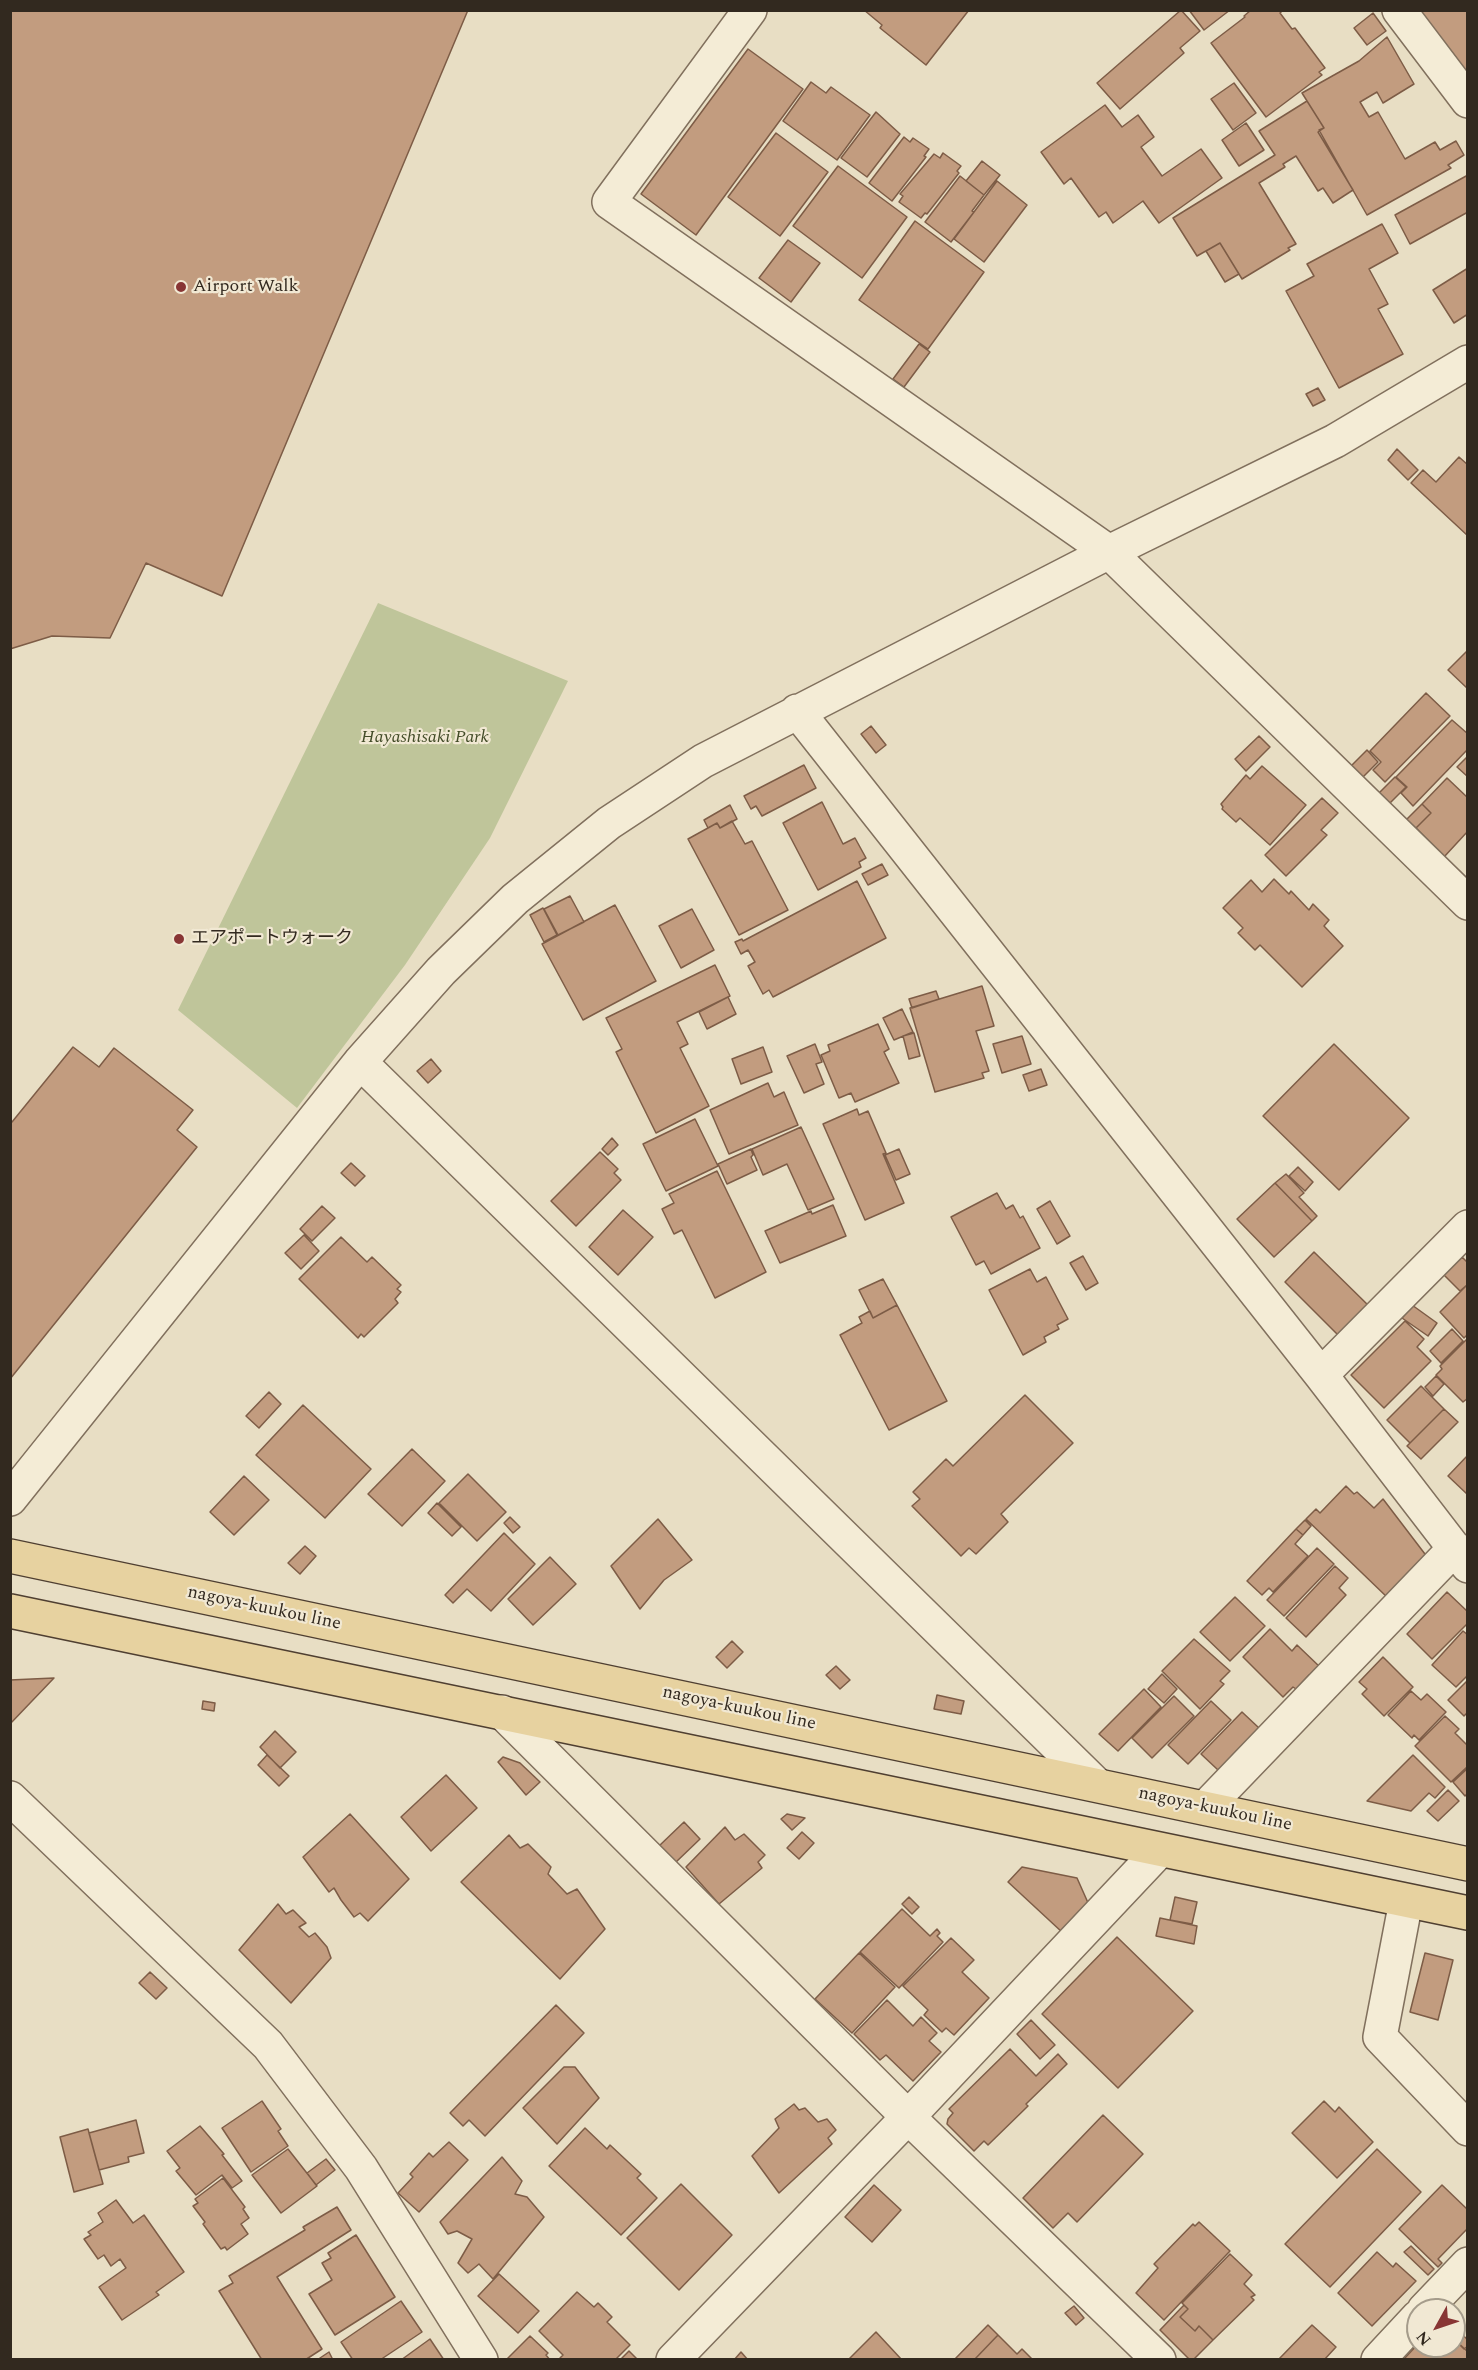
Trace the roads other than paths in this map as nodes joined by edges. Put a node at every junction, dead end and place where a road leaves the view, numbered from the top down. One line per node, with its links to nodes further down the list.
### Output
1 (750, 10): 5 (street)
2 (1399, 10): 3 (street)
3 (1467, 101)
4 (1467, 362): 5 (street)
5 (1109, 552): 6 (street); 7 (street)
6 (797, 711): 8 (street); 10 (street)
7 (1467, 903)
8 (360, 1062): 11 (street); 16 (street)
9 (1467, 1227): 10 (street)
10 (1322, 1375): 13 (street)
11 (10, 1498)
12 (10, 1556): 16 (main road, nagoya-kuukou line)
13 (1461, 1557): 18 (street)
14 (10, 1611): 15 (main road)
15 (502, 1712): 19 (main road); 23 (street)
16 (1095, 1783): 18 (main road, nagoya-kuukou line)
17 (10, 1798): 28 (street)
18 (1205, 1808): 20 (main road, nagoya-kuukou line)
19 (1159, 1851): 21 (main road); 23 (street)
20 (1467, 1863)
21 (1406, 1901): 22 (main road); 24 (street)
22 (1467, 1913)
23 (908, 2117): 29 (street); 30 (street)
24 (1467, 2128)
25 (1467, 2264): 26 (street)
26 (1435, 2298)
27 (1406, 2330): 31 (street)
28 (481, 2360)
29 (673, 2360)
30 (1159, 2360)
31 (1378, 2360)

